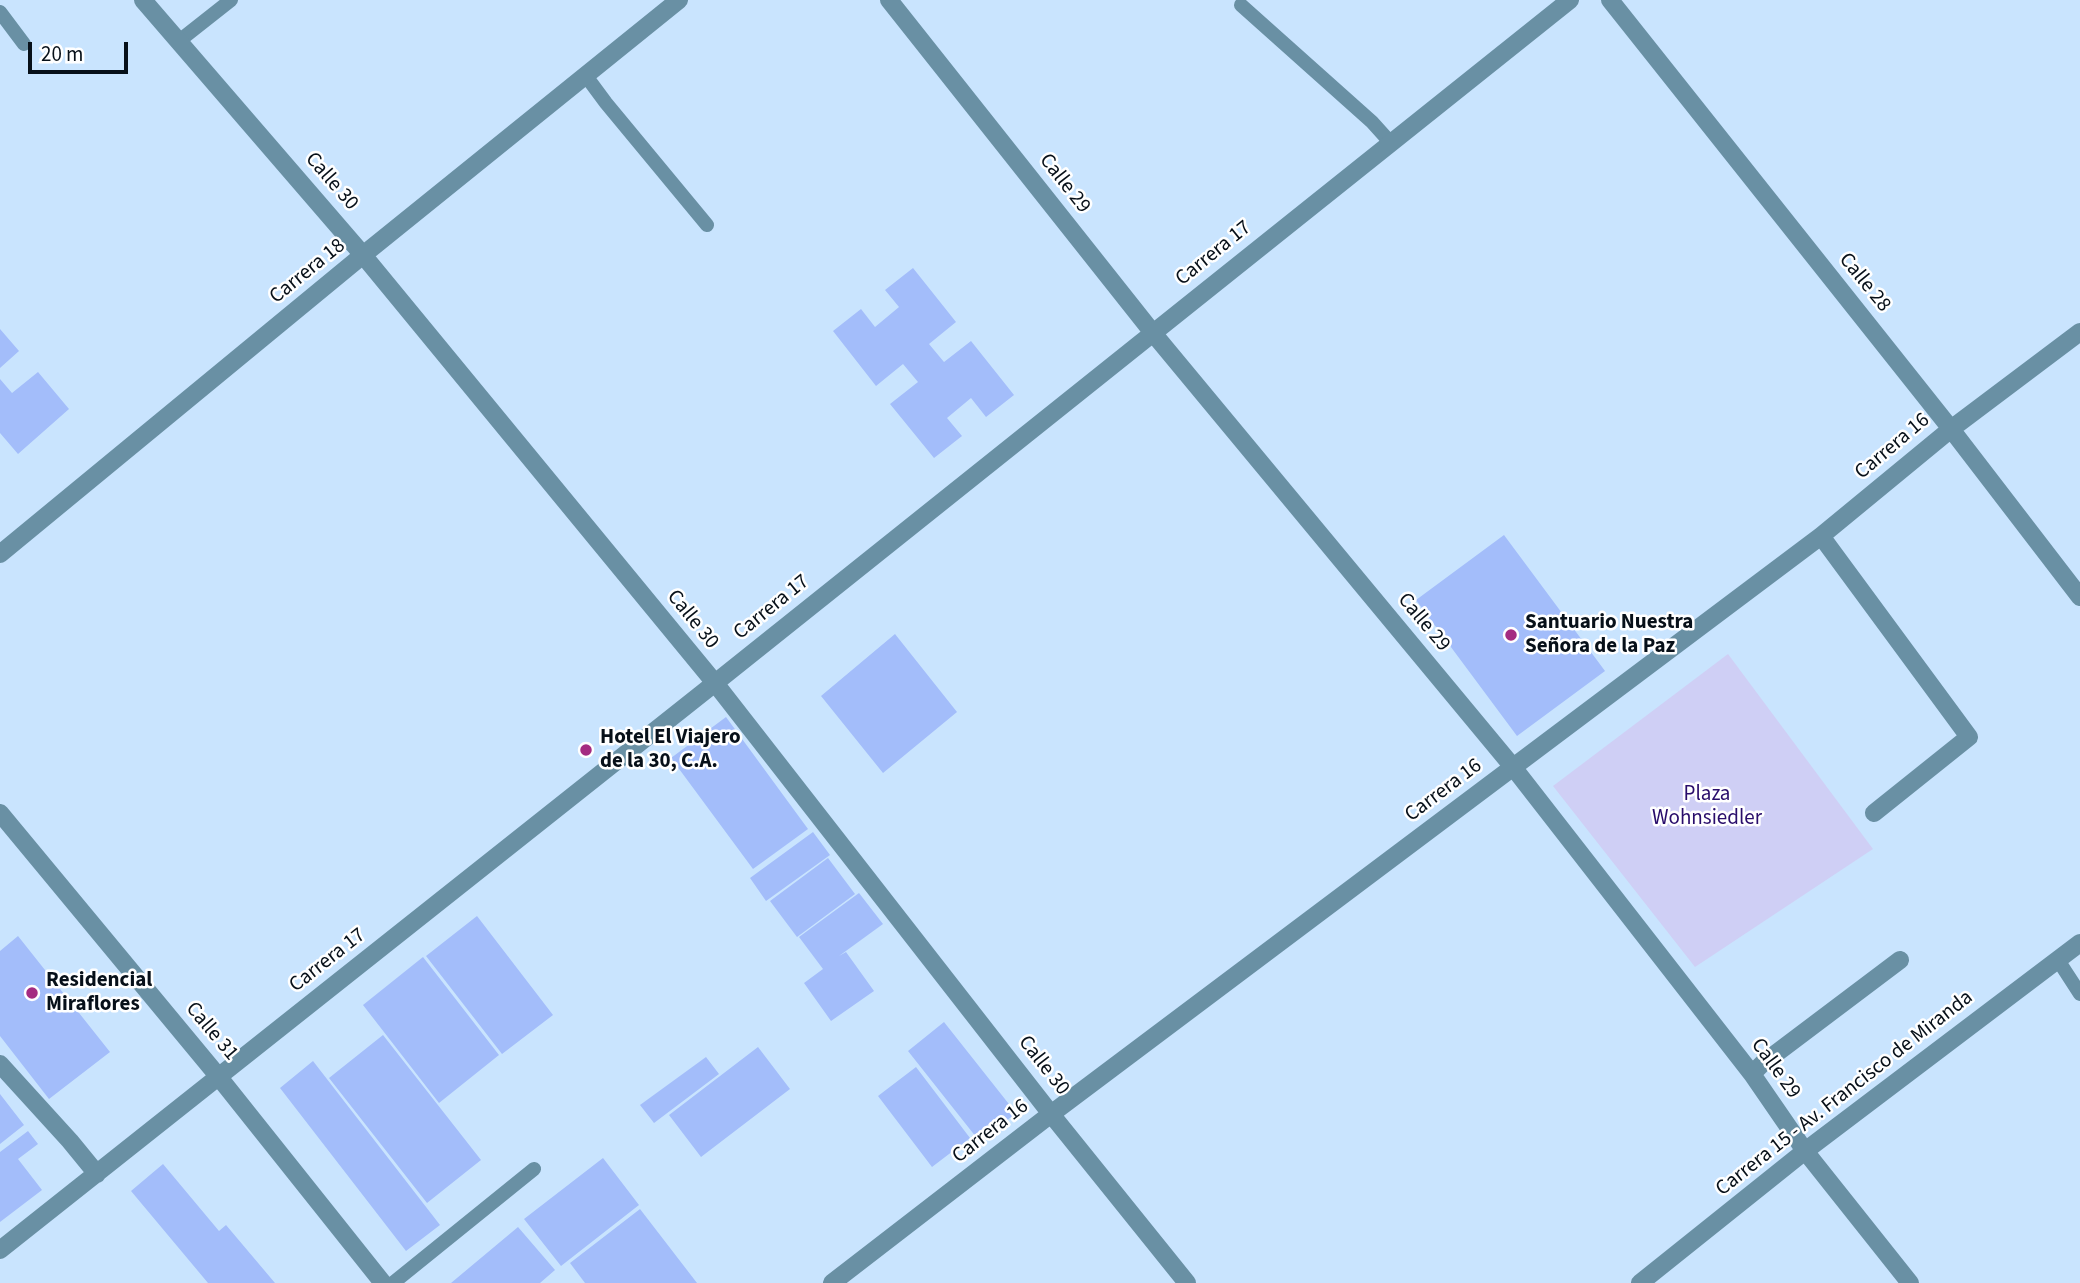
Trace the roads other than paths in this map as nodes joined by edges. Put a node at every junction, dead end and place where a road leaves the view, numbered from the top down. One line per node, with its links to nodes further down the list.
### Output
1 (144, 0): 9 (street, Calle 30)
2 (231, 0): 9 (lane)
3 (679, 0): 11 (street, Carrera 18)
4 (889, 0): 16 (street, Calle 29)
5 (1570, 0): 12 (street, Carrera 17)
6 (1610, 0): 17 (street, Calle 28)
7 (1241, 5): 12 (lane)
8 (0, 12): 10 (lane)
9 (179, 41): 14 (street, Calle 30)
10 (24, 44)
11 (586, 76): 13 (lane); 14 (street, Carrera 18)
12 (1390, 142): 16 (street, Carrera 17)
13 (707, 225)
14 (363, 255): 19 (street, Carrera 18); 21 (street, Calle 30)
15 (2080, 332): 17 (street, Carrera 16)
16 (1153, 333): 21 (street, Carrera 17); 22 (street, Calle 29)
17 (1951, 429): 18 (street, Carrera 16); 20 (street, Calle 28)
18 (1822, 536): 22 (street, Carrera 16); 24 (street)
19 (3, 546)
20 (2080, 597)
21 (715, 683): 31 (street, Carrera 17); 32 (street, Calle 30)
22 (1513, 767): 30 (street, Calle 29); 32 (street, Carrera 16)
23 (0, 813): 31 (street, Calle 31)
24 (1874, 813)
25 (2080, 943): 27 (street, Carrera 15 - Av. Francisco de Miranda)
26 (1900, 960): 30 (street)
27 (2058, 960): 28 (lane); 33 (street, Carrera 15 - Av. Francisco de Miranda)
28 (2080, 994)
29 (0, 1065): 35 (street)
30 (1752, 1074): 33 (street, Calle 29)
31 (218, 1076): 35 (street, Carrera 17); 37 (street, Calle 31)
32 (1051, 1114): 39 (street, Carrera 16); 40 (street, Calle 30)
33 (1805, 1151): 41 (street, Carrera 15 - Av. Francisco de Miranda); 42 (street, Calle 29)
34 (534, 1168): 38 (lane)
35 (97, 1174): 36 (street, Carrera 17)
36 (0, 1250)
37 (383, 1283)
38 (393, 1283)
39 (832, 1283)
40 (1187, 1283)
41 (1640, 1283)
42 (1910, 1283)

